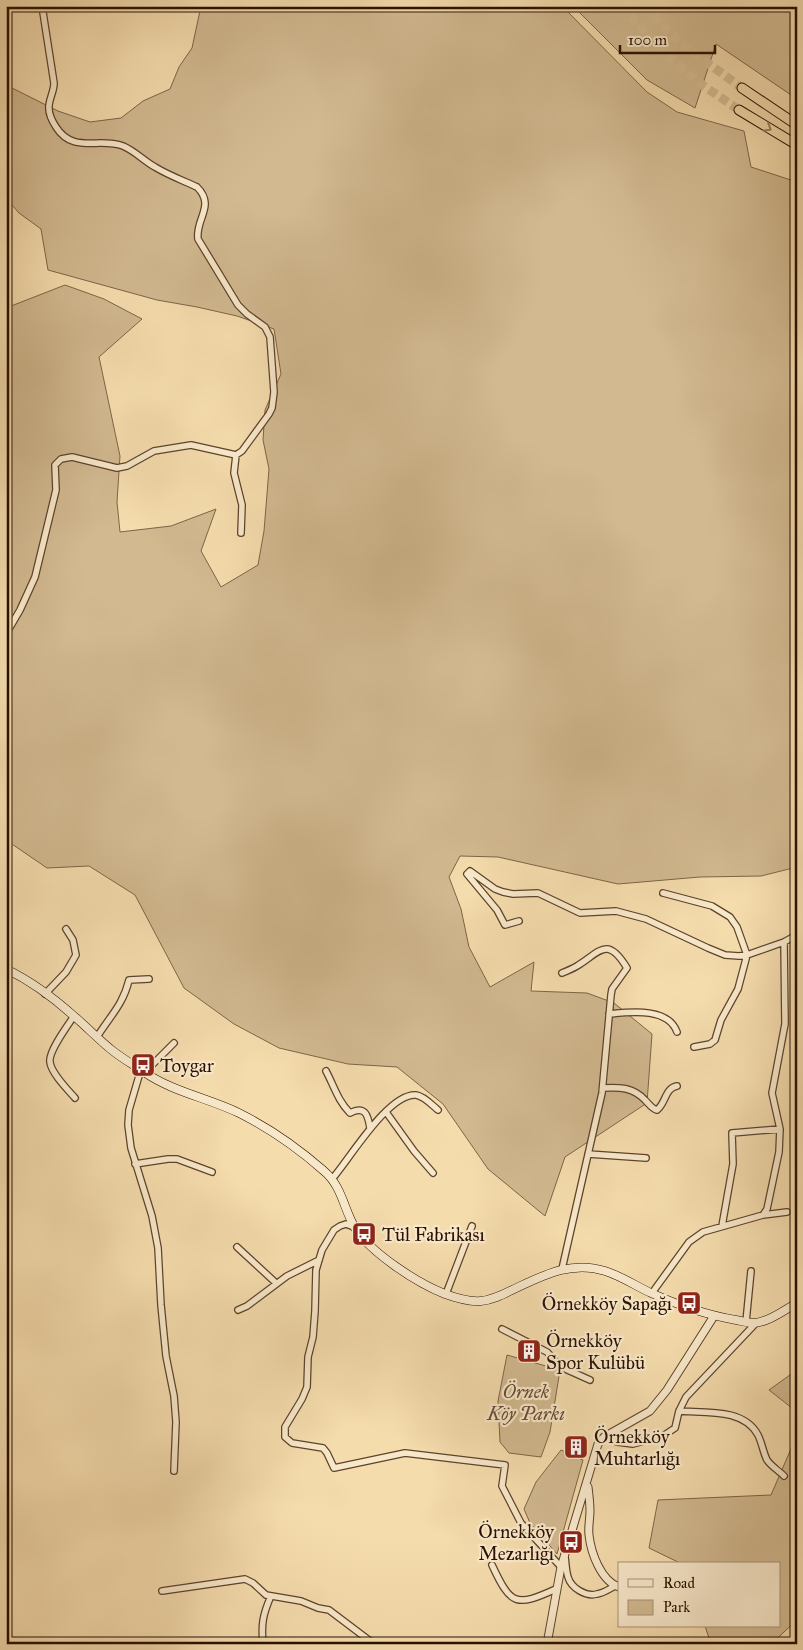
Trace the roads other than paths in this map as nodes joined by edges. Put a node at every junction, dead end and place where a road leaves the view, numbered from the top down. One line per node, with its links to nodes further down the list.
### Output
1 (42, 6): 6 (street)
2 (742, 88): 4 (highway)
3 (739, 110): 5 (highway, one-way to 5)
4 (797, 125)
5 (797, 145)
6 (236, 455): 7 (street); 8 (street)
7 (241, 533)
8 (6, 634)
9 (663, 893): 14 (street)
10 (520, 921): 14 (street)
11 (66, 929): 18 (street)
12 (797, 935): 13 (street)
13 (784, 942): 14 (street); 33 (street)
14 (746, 955): 24 (street)
15 (6, 969): 18 (main road)
16 (562, 973): 19 (street)
17 (149, 979): 22 (street)
18 (45, 994): 20 (main road)
19 (609, 1014): 21 (street); 28 (street)
20 (74, 1016): 22 (main road); 29 (street)
21 (677, 1032)
22 (97, 1037): 25 (main road)
23 (174, 1042): 25 (street)
24 (694, 1047)
25 (143, 1071): 36 (street); 39 (main road)
26 (326, 1071): 32 (street)
27 (677, 1086): 28 (street)
28 (603, 1088): 34 (street)
29 (75, 1098)
30 (438, 1110): 31 (street)
31 (386, 1112): 32 (street); 38 (street)
32 (370, 1128): 39 (street)
33 (780, 1129): 41 (street); 44 (street)
34 (588, 1154): 35 (street); 47 (street)
35 (646, 1158)
36 (135, 1164): 37 (street); 61 (street)
37 (212, 1172)
38 (433, 1173)
39 (332, 1179): 42 (main road)
40 (788, 1212): 41 (street)
41 (763, 1215): 44 (street)
42 (354, 1226): 46 (street); 51 (main road)
43 (472, 1226): 51 (street)
44 (722, 1226): 50 (street)
45 (237, 1247): 49 (street)
46 (319, 1260): 49 (street); 66 (street)
47 (562, 1269): 50 (main road); 51 (main road)
48 (751, 1271): 55 (street)
49 (276, 1283): 53 (street)
50 (652, 1293): 54 (main road)
51 (446, 1294)
52 (797, 1303): 56 (main road)
53 (238, 1310)
54 (714, 1316): 55 (main road); 60 (street)
55 (746, 1322): 56 (main road)
56 (756, 1323): 59 (street)
57 (502, 1329): 58 (street)
58 (590, 1380)
59 (679, 1412): 60 (street); 62 (street)
60 (604, 1437): 63 (street)
61 (174, 1471)
62 (784, 1476)
63 (587, 1482): 64 (street); 67 (street)
64 (565, 1555): 66 (street); 67 (street)
65 (492, 1565): 68 (street)
66 (561, 1567): 68 (street)
67 (617, 1587)
68 (556, 1589): 73 (street)
69 (162, 1591): 70 (street)
70 (271, 1596): 71 (street); 72 (street)
71 (263, 1644)
72 (374, 1644)
73 (547, 1644)

